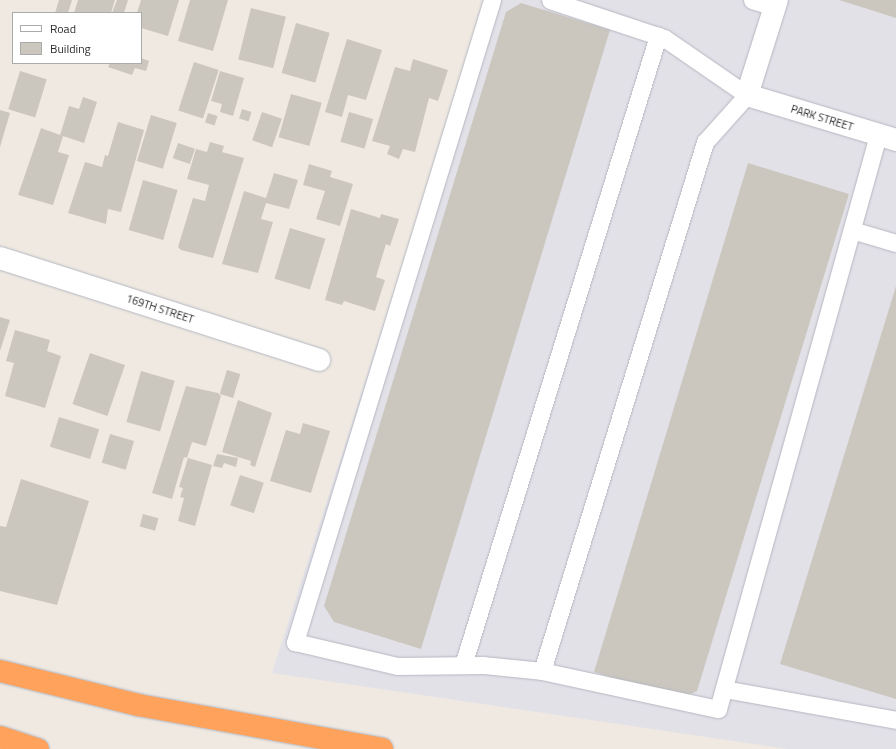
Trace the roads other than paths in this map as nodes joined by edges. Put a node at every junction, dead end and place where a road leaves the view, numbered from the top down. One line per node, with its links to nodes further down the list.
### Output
1 (492, 0): 12 (lane)
2 (550, 0): 5 (lane)
3 (752, 0): 4 (lane)
4 (776, 3): 6 (street)
5 (658, 36): 6 (lane); 12 (lane)
6 (747, 95): 7 (street, PARK STREET); 14 (lane)
7 (887, 137): 8 (lane)
8 (852, 230): 9 (lane); 15 (lane)
9 (896, 243)
10 (0, 258): 11 (street, 169TH STREET)
11 (319, 360)
12 (463, 665): 14 (lane)
13 (0, 671): 19 (highway)
14 (542, 671): 15 (lane)
15 (724, 689): 16 (lane)
16 (896, 720)
17 (0, 737): 18 (highway)
18 (38, 749)
19 (382, 749)

